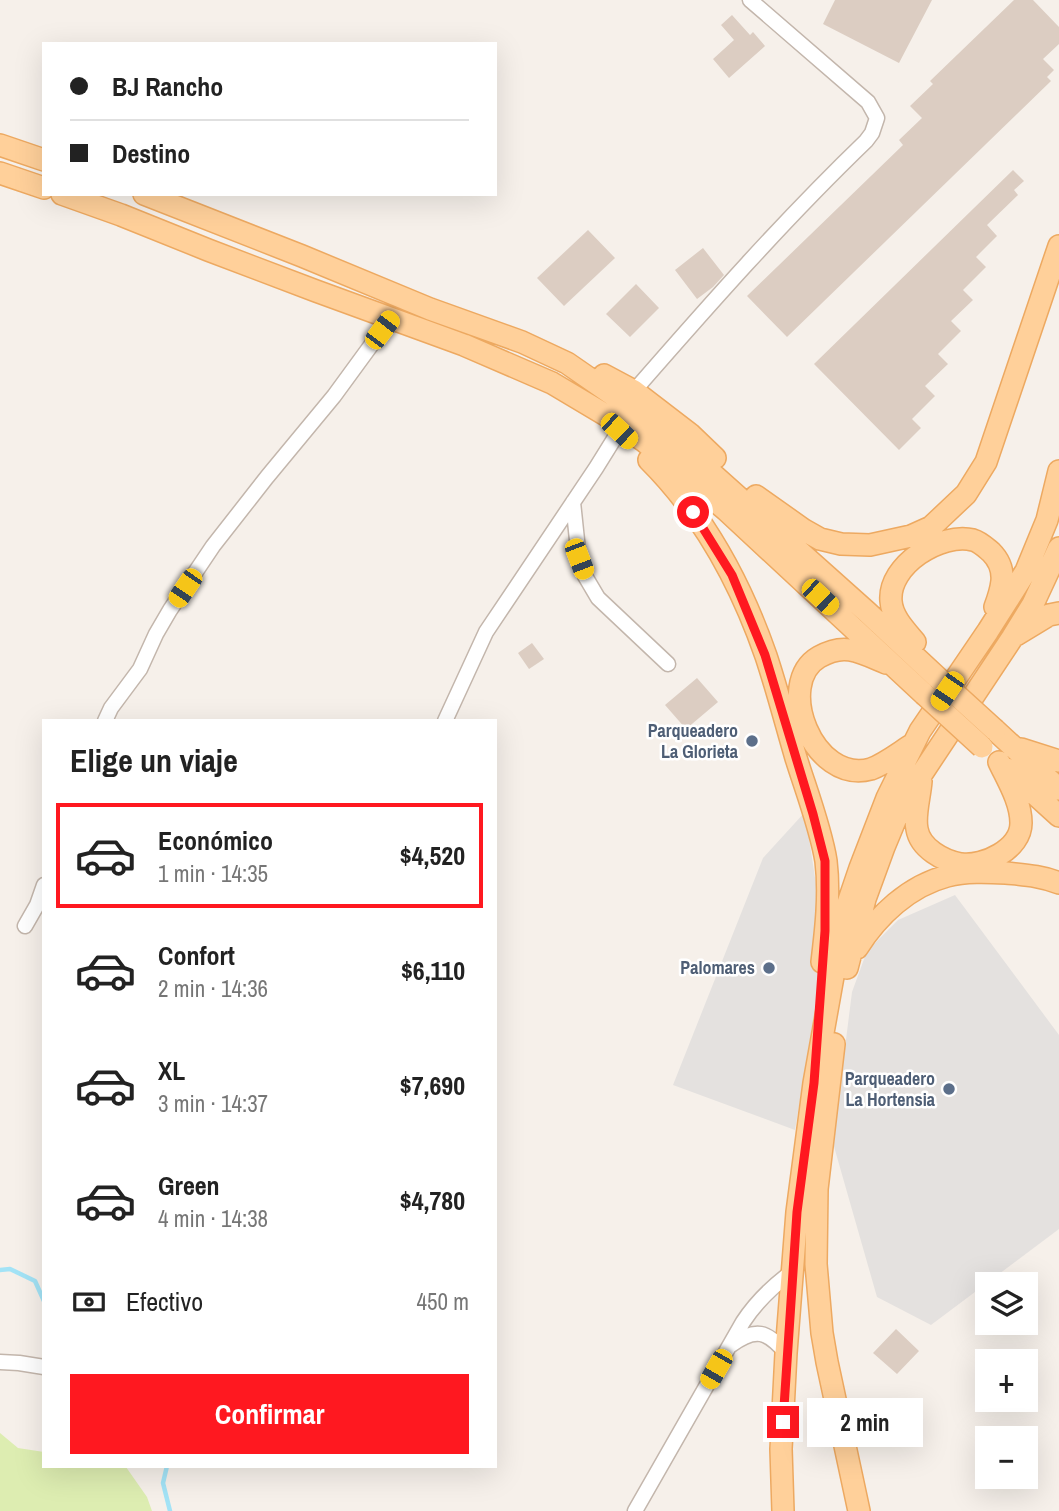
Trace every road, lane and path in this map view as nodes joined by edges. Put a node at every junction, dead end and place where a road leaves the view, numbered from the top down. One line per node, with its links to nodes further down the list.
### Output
1 (750, 0): 11 (street)
2 (0, 145): 3 (main road)
3 (42, 159)
4 (0, 173): 5 (main road)
5 (42, 187)
6 (68, 196): 9 (main road)
7 (149, 196): 10 (main road)
8 (1059, 246): 11 (main road)
9 (391, 318): 12 (main road); 22 (street)
10 (567, 363): 11 (main road); 21 (main road)
11 (634, 391)
12 (614, 424): 14 (street); 20 (main road); 34 (main road)
13 (1059, 471): 17 (main road)
14 (573, 502): 19 (street); 23 (street)
15 (1059, 548): 18 (main road)
16 (1059, 613): 18 (main road)
17 (988, 631): 21 (main road); 24 (main road)
18 (1012, 638): 27 (main road)
19 (668, 664)
20 (894, 666): 21 (main road); 24 (main road)
21 (932, 686): 25 (main road, bridge)
22 (107, 719)
23 (446, 719)
24 (915, 743): 34 (main road)
25 (1006, 755): 26 (main road); 27 (main road); 28 (main road); 29 (main road)
26 (1059, 761)
27 (923, 772): 33 (main road)
28 (1059, 789)
29 (1059, 816)
30 (1059, 883): 33 (main road)
31 (42, 891): 32 (street)
32 (25, 926)
33 (849, 962): 42 (main road)
34 (814, 1083): 35 (main road)
35 (793, 1271): 36 (street); 37 (main road)
36 (730, 1345): 37 (street); 40 (street)
37 (786, 1353): 41 (main road)
38 (0, 1363): 39 (street)
39 (42, 1367)
40 (635, 1511)
41 (783, 1511)
42 (859, 1511)

